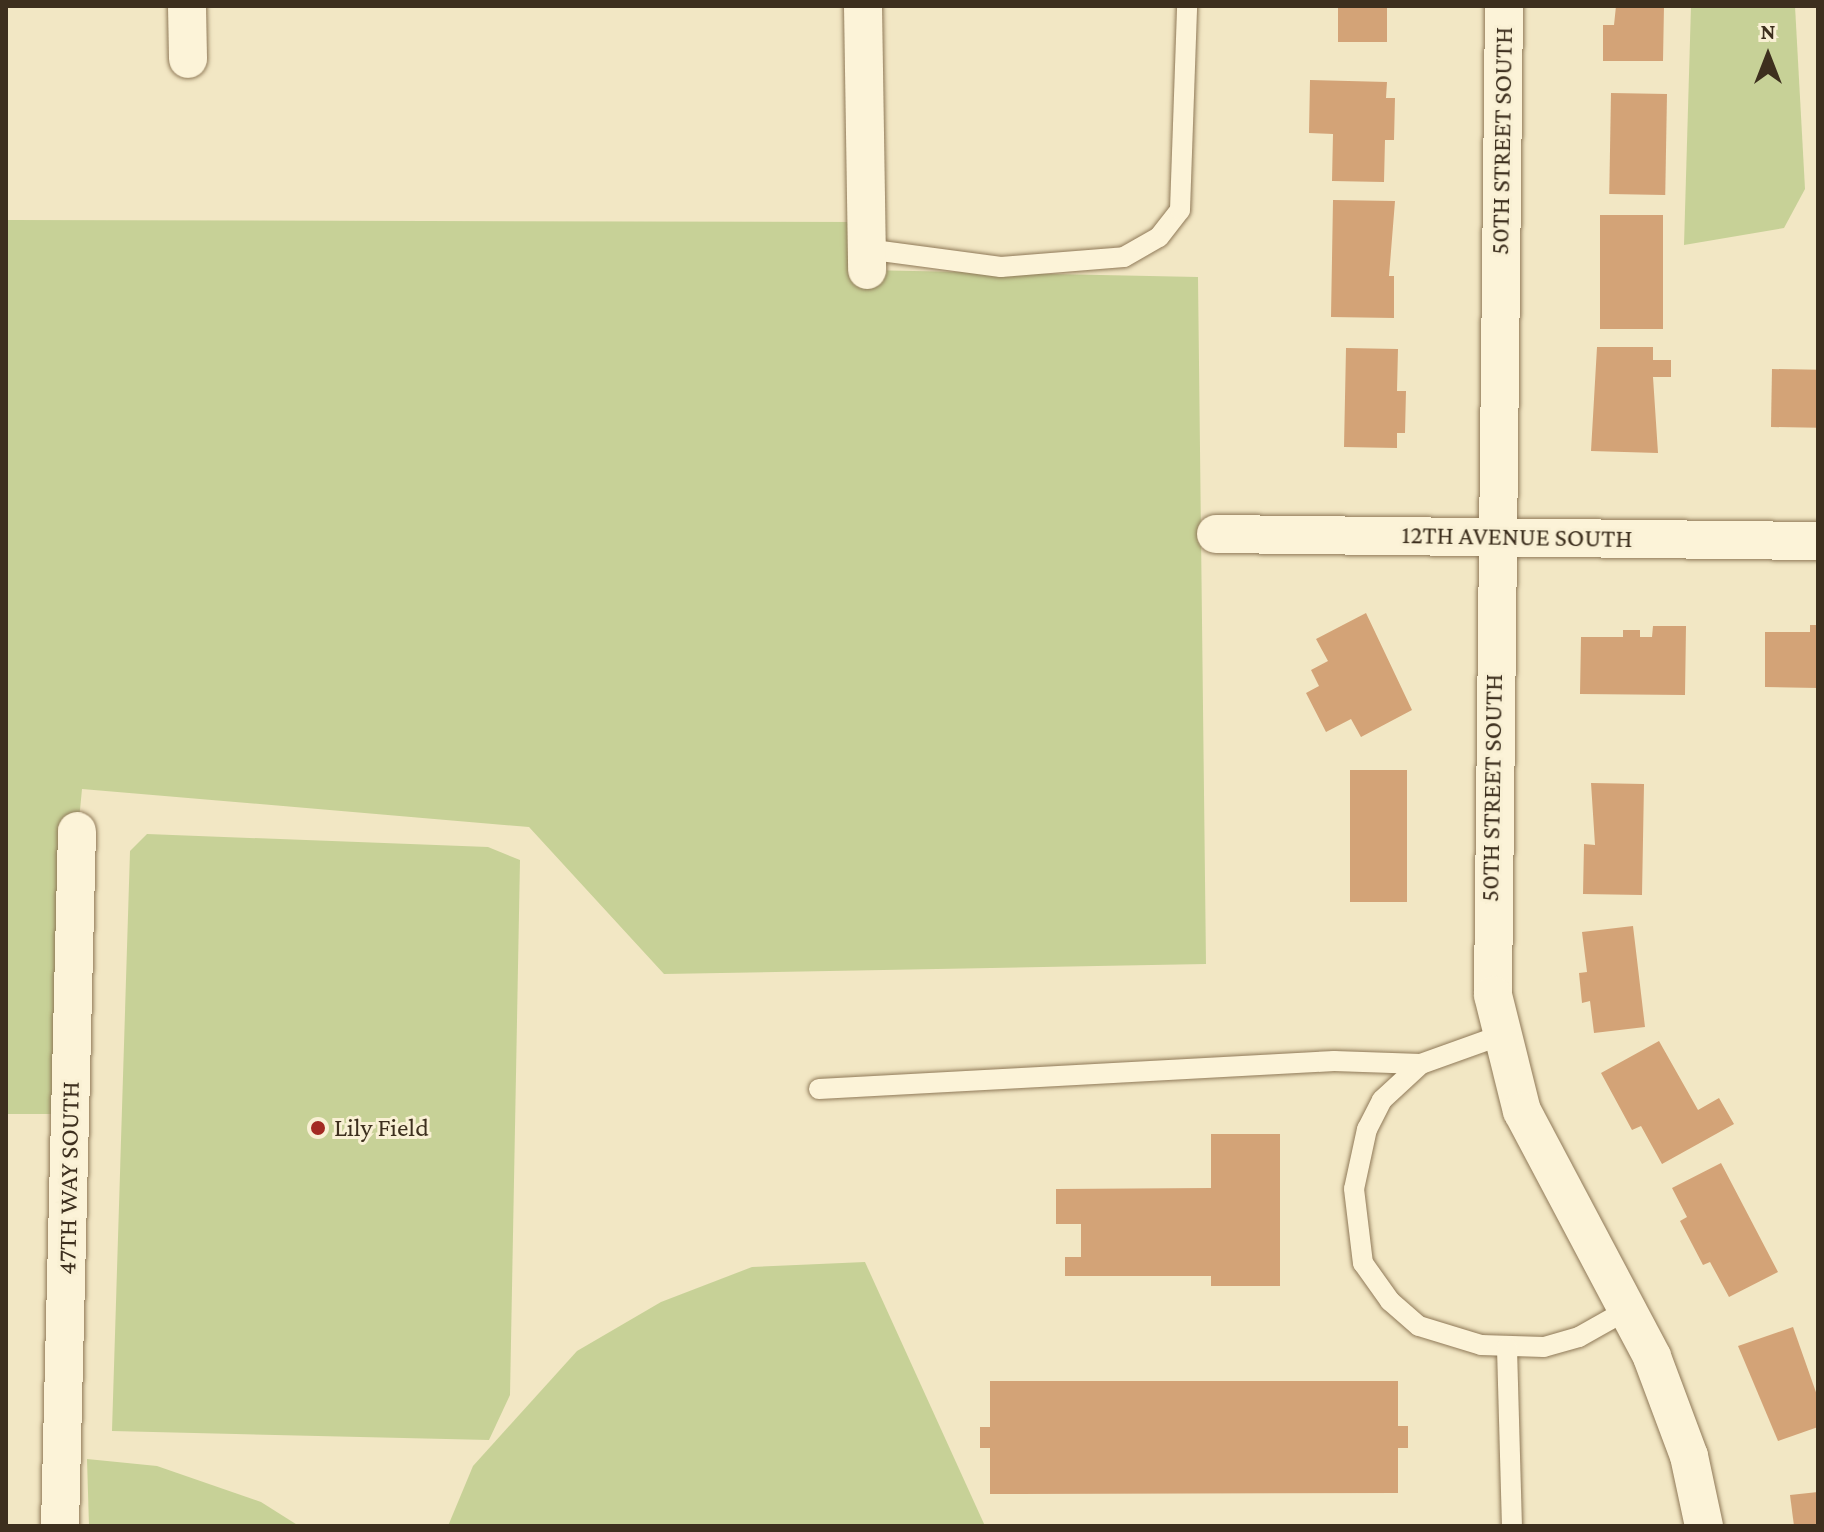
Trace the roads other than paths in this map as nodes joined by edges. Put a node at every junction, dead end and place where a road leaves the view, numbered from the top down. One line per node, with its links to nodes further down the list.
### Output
1 (187, 6): 5 (street)
2 (863, 6): 6 (street)
3 (1187, 6): 6 (lane)
4 (1504, 6): 8 (street, 50TH STREET SOUTH)
5 (188, 59)
6 (866, 259)
7 (1216, 534): 8 (street, 12TH AVENUE SOUTH)
8 (1497, 537): 9 (street, 12TH AVENUE SOUTH); 11 (street, 50TH STREET SOUTH)
9 (1818, 541)
10 (77, 831): 16 (street, 47TH WAY SOUTH)
11 (1499, 1036): 12 (lane); 14 (street, 50TH STREET SOUTH)
12 (1421, 1064): 13 (lane); 15 (lane)
13 (819, 1089)
14 (1627, 1310): 15 (lane); 18 (street, 50TH STREET SOUTH)
15 (1507, 1348): 17 (lane)
16 (60, 1526)
17 (1512, 1526)
18 (1704, 1526)

